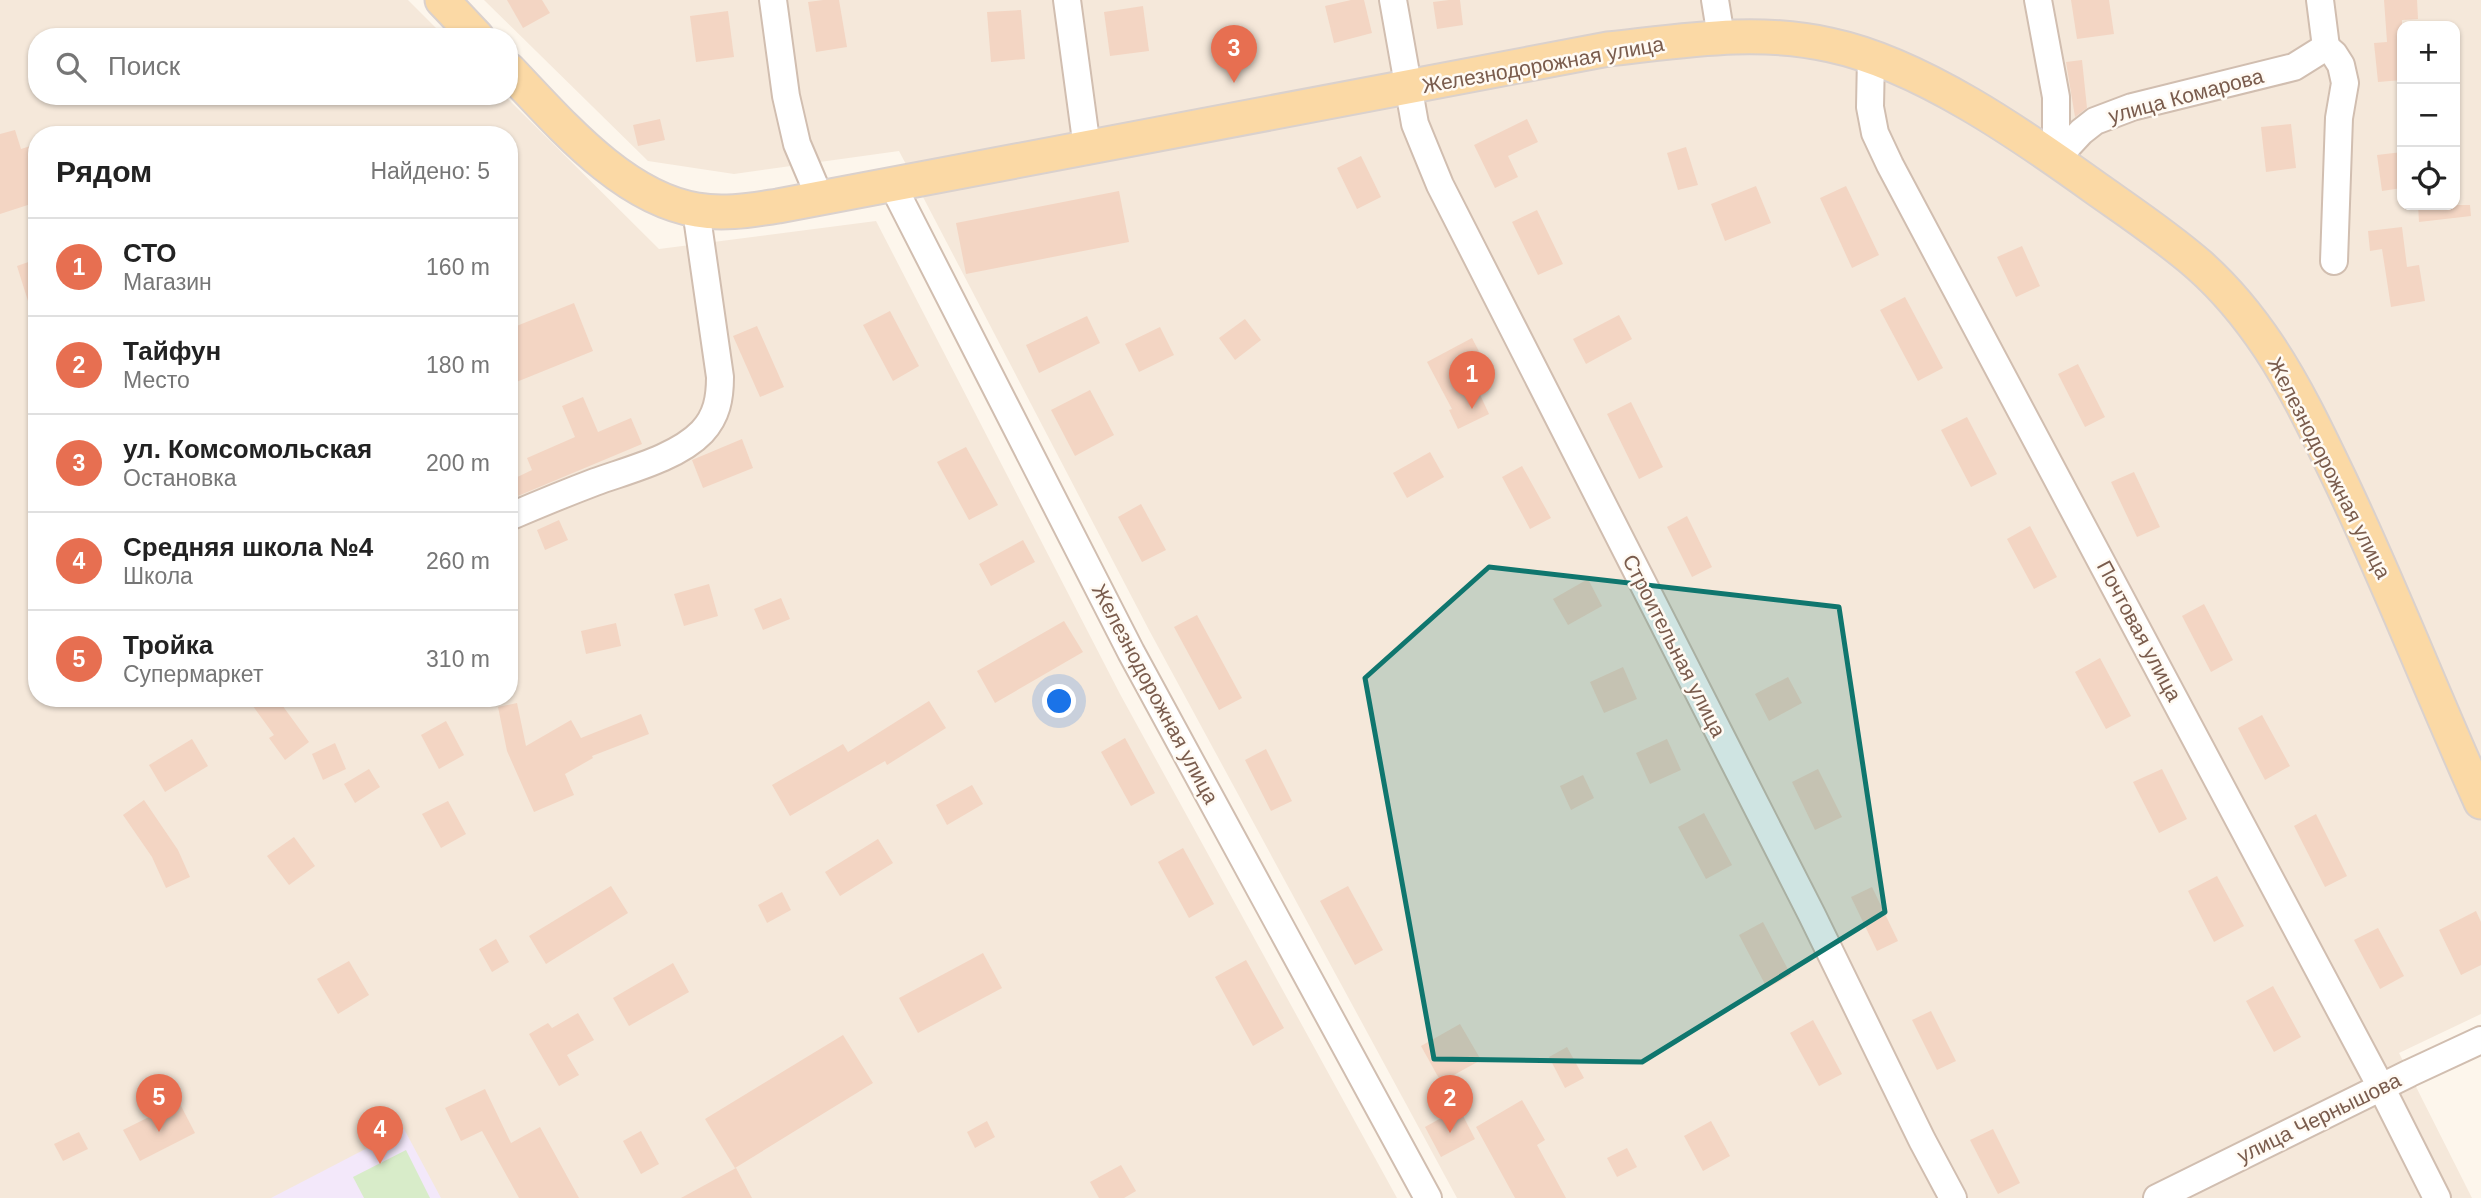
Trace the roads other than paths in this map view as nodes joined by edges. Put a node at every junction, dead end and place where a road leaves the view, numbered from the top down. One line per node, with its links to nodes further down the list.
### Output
1 (442, 0): 8 (main road)
2 (773, 0): 17 (street)
3 (1067, 0): 14 (street)
4 (1393, 0): 13 (street, Строительная улица)
5 (1715, 0): 9 (street)
6 (2038, 0): 15 (street)
7 (2320, 0): 10 (street)
8 (468, 28)
9 (1721, 37): 11 (main road, Железнодорожная улица); 13 (main road, Железнодорожная улица)
10 (2326, 47): 15 (street, улица Комарова); 19 (street)
11 (1871, 56): 15 (main road, Железнодорожная улица); 23 (street, Почтовая улица)
12 (518, 79): 18 (main road, Железнодорожная улица)
13 (1407, 88): 14 (main road, Железнодорожная улица); 25 (street, Строительная улица)
14 (1087, 148): 16 (main road, Железнодорожная улица)
15 (2056, 159): 21 (main road, Железнодорожная улица)
16 (892, 184): 17 (main road, Железнодорожная улица); 24 (street, Железнодорожная улица)
17 (820, 198): 18 (main road, Железнодорожная улица)
18 (696, 210): 20 (street)
19 (2334, 261)
20 (518, 513)
21 (2481, 802)
22 (2481, 1041): 23 (street, улица Чернышова)
23 (2381, 1087): 26 (street, улица Чернышова); 27 (street, Почтовая улица)
24 (1427, 1198)
25 (1953, 1198)
26 (2157, 1198)
27 (2437, 1198)

